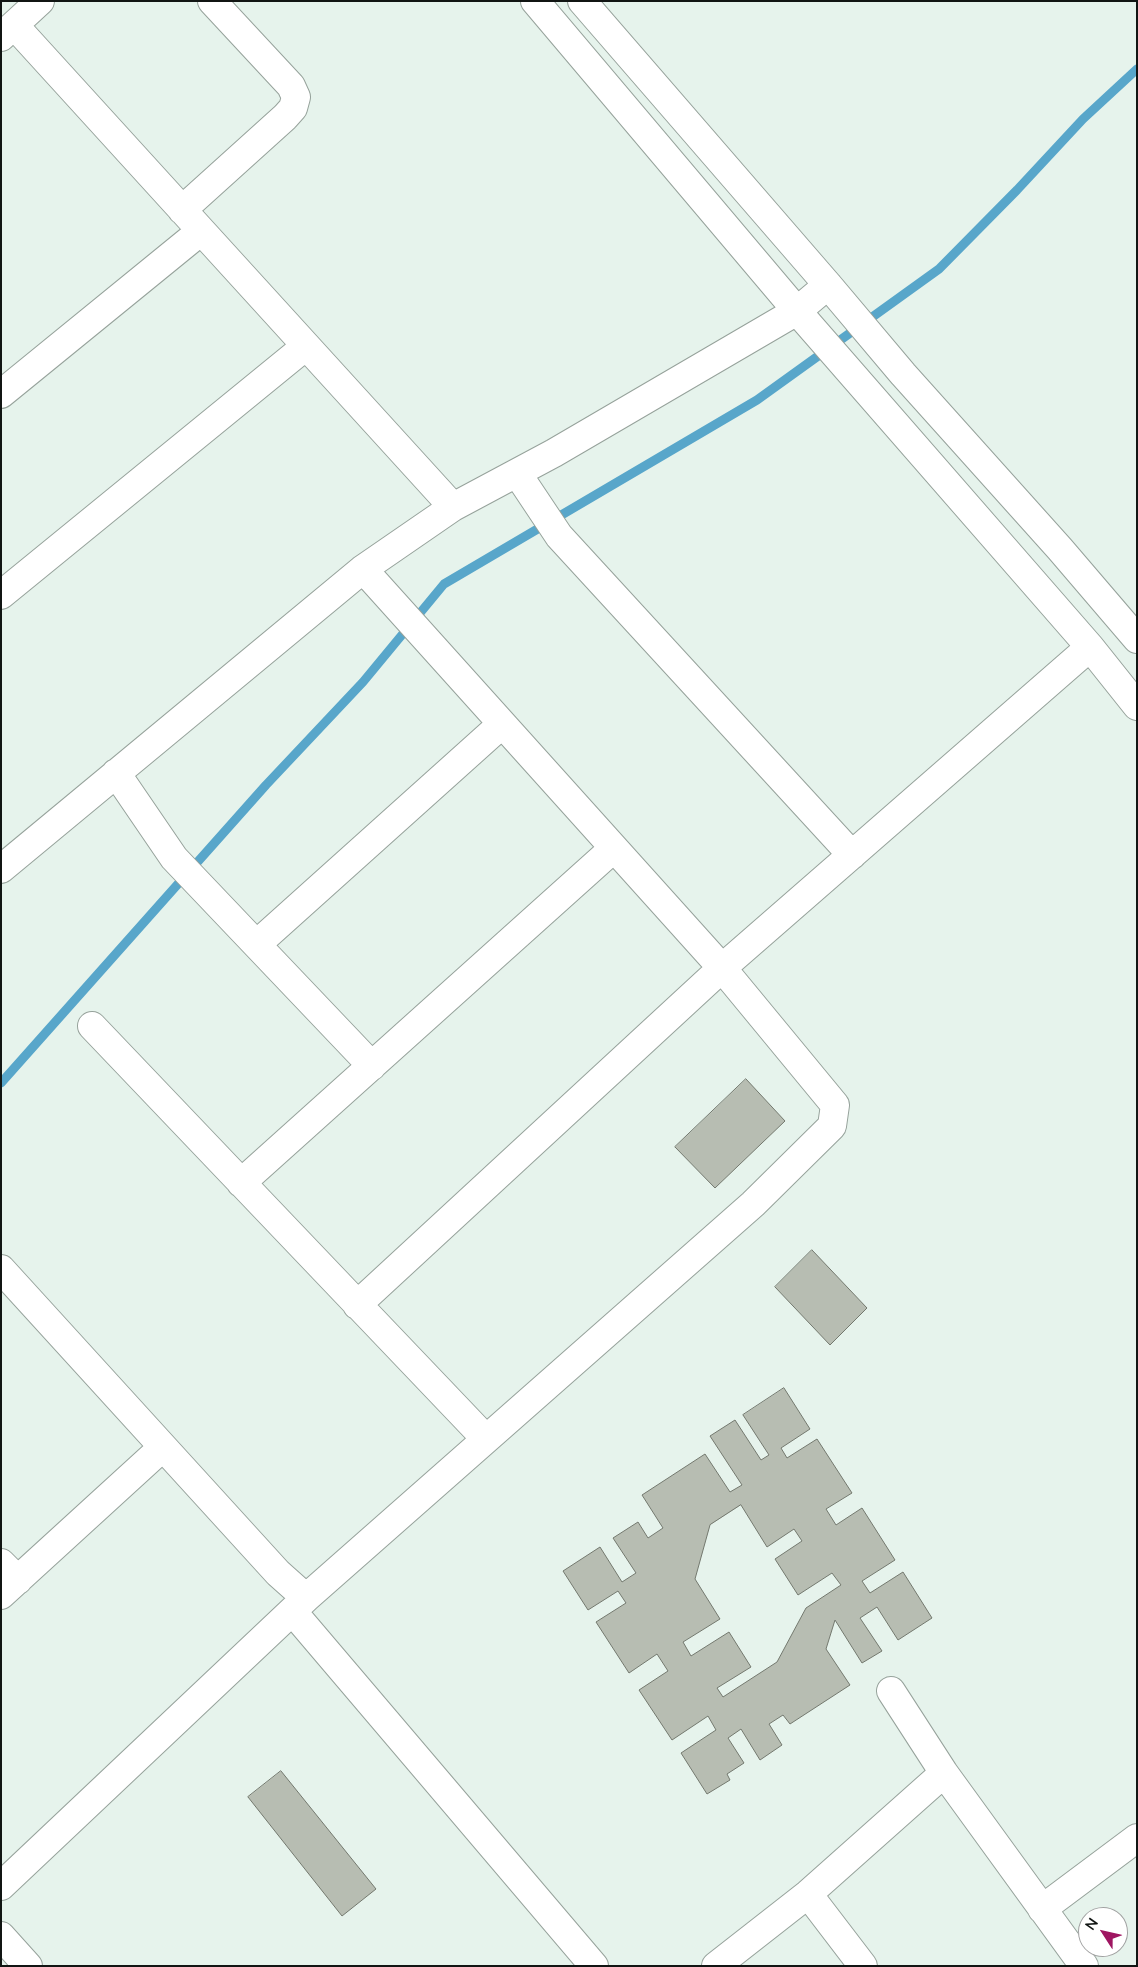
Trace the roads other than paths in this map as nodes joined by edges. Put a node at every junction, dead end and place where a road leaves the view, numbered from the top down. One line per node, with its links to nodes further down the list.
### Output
1 (40, 1): 5 (street)
2 (212, 1): 6 (street)
3 (535, 1): 9 (street)
4 (582, 1): 8 (street)
5 (8, 31): 6 (street)
6 (182, 210): 7 (street)
7 (201, 231): 10 (street); 11 (street)
8 (828, 284): 9 (street); 16 (street)
9 (797, 311): 12 (street); 17 (street)
10 (306, 346): 13 (street); 15 (street)
11 (1, 394)
12 (517, 473): 13 (street); 22 (street)
13 (453, 507): 14 (street)
14 (363, 569): 19 (street); 20 (street)
15 (1, 595)
16 (1132, 624)
17 (1090, 647): 18 (street); 22 (street)
18 (1137, 706)
19 (502, 724): 21 (street); 24 (street)
20 (116, 773): 23 (street); 24 (street)
21 (614, 848): 25 (street); 27 (street)
22 (852, 855): 25 (street)
23 (1, 869)
24 (257, 944): 27 (street)
25 (722, 968): 30 (street); 31 (street)
26 (92, 1026): 28 (street)
27 (372, 1066): 28 (street)
28 (242, 1183): 30 (street)
29 (1, 1269): 32 (street)
30 (357, 1305): 31 (street)
31 (486, 1439): 34 (street)
32 (163, 1447): 33 (street); 34 (street)
33 (7, 1579)
34 (299, 1605): 38 (street); 43 (street)
35 (891, 1691): 36 (street)
36 (944, 1773): 39 (street); 40 (street)
37 (1137, 1838): 40 (street)
38 (1, 1886)
39 (808, 1894): 44 (street); 45 (street)
40 (1042, 1909): 46 (street)
41 (1, 1936): 42 (street)
42 (28, 1966)
43 (594, 1966)
44 (716, 1966)
45 (863, 1966)
46 (1084, 1966)

